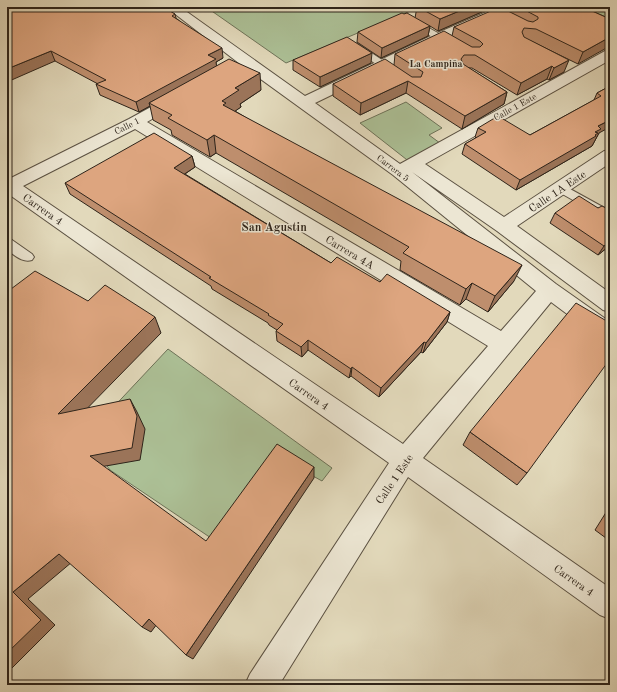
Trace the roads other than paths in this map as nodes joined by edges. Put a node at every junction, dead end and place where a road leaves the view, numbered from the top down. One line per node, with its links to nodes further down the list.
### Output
1 (172, 7): 13 (street, Carrera 5)
2 (509, 7): 3 (street)
3 (489, 10): 5 (lane); 6 (street)
4 (401, 15): 6 (lane)
5 (515, 23)
6 (440, 38): 8 (lane); 10 (street)
7 (344, 39): 10 (lane)
8 (460, 49)
9 (610, 54): 16 (street, Calle 1 Este)
10 (384, 64): 11 (lane); 13 (street)
11 (403, 77)
12 (190, 92): 14 (street, Calle 1)
13 (304, 103): 16 (street, Carrera 5)
14 (135, 122): 17 (street, Calle 1); 26 (street, Carrera 4A)
15 (610, 155): 18 (street, Calle 1A Este)
16 (406, 168): 20 (street, Carrera 5); 23 (street, Carrera 5)
17 (8, 185): 27 (street, Carrera 4)
18 (561, 188): 19 (lane); 20 (street, Calle 1A Este)
19 (610, 217)
20 (504, 226): 24 (street, Carrera 5)
21 (7, 243): 22 (lane)
22 (27, 257)
23 (549, 290): 25 (street, Carrera 5); 26 (street, Calle 1 Este)
24 (610, 304)
25 (610, 334)
26 (504, 344): 27 (street, Calle 1 Este)
27 (405, 460): 28 (street, Carrera 4); 29 (street, Calle 1 Este)
28 (610, 605)
29 (261, 685)

